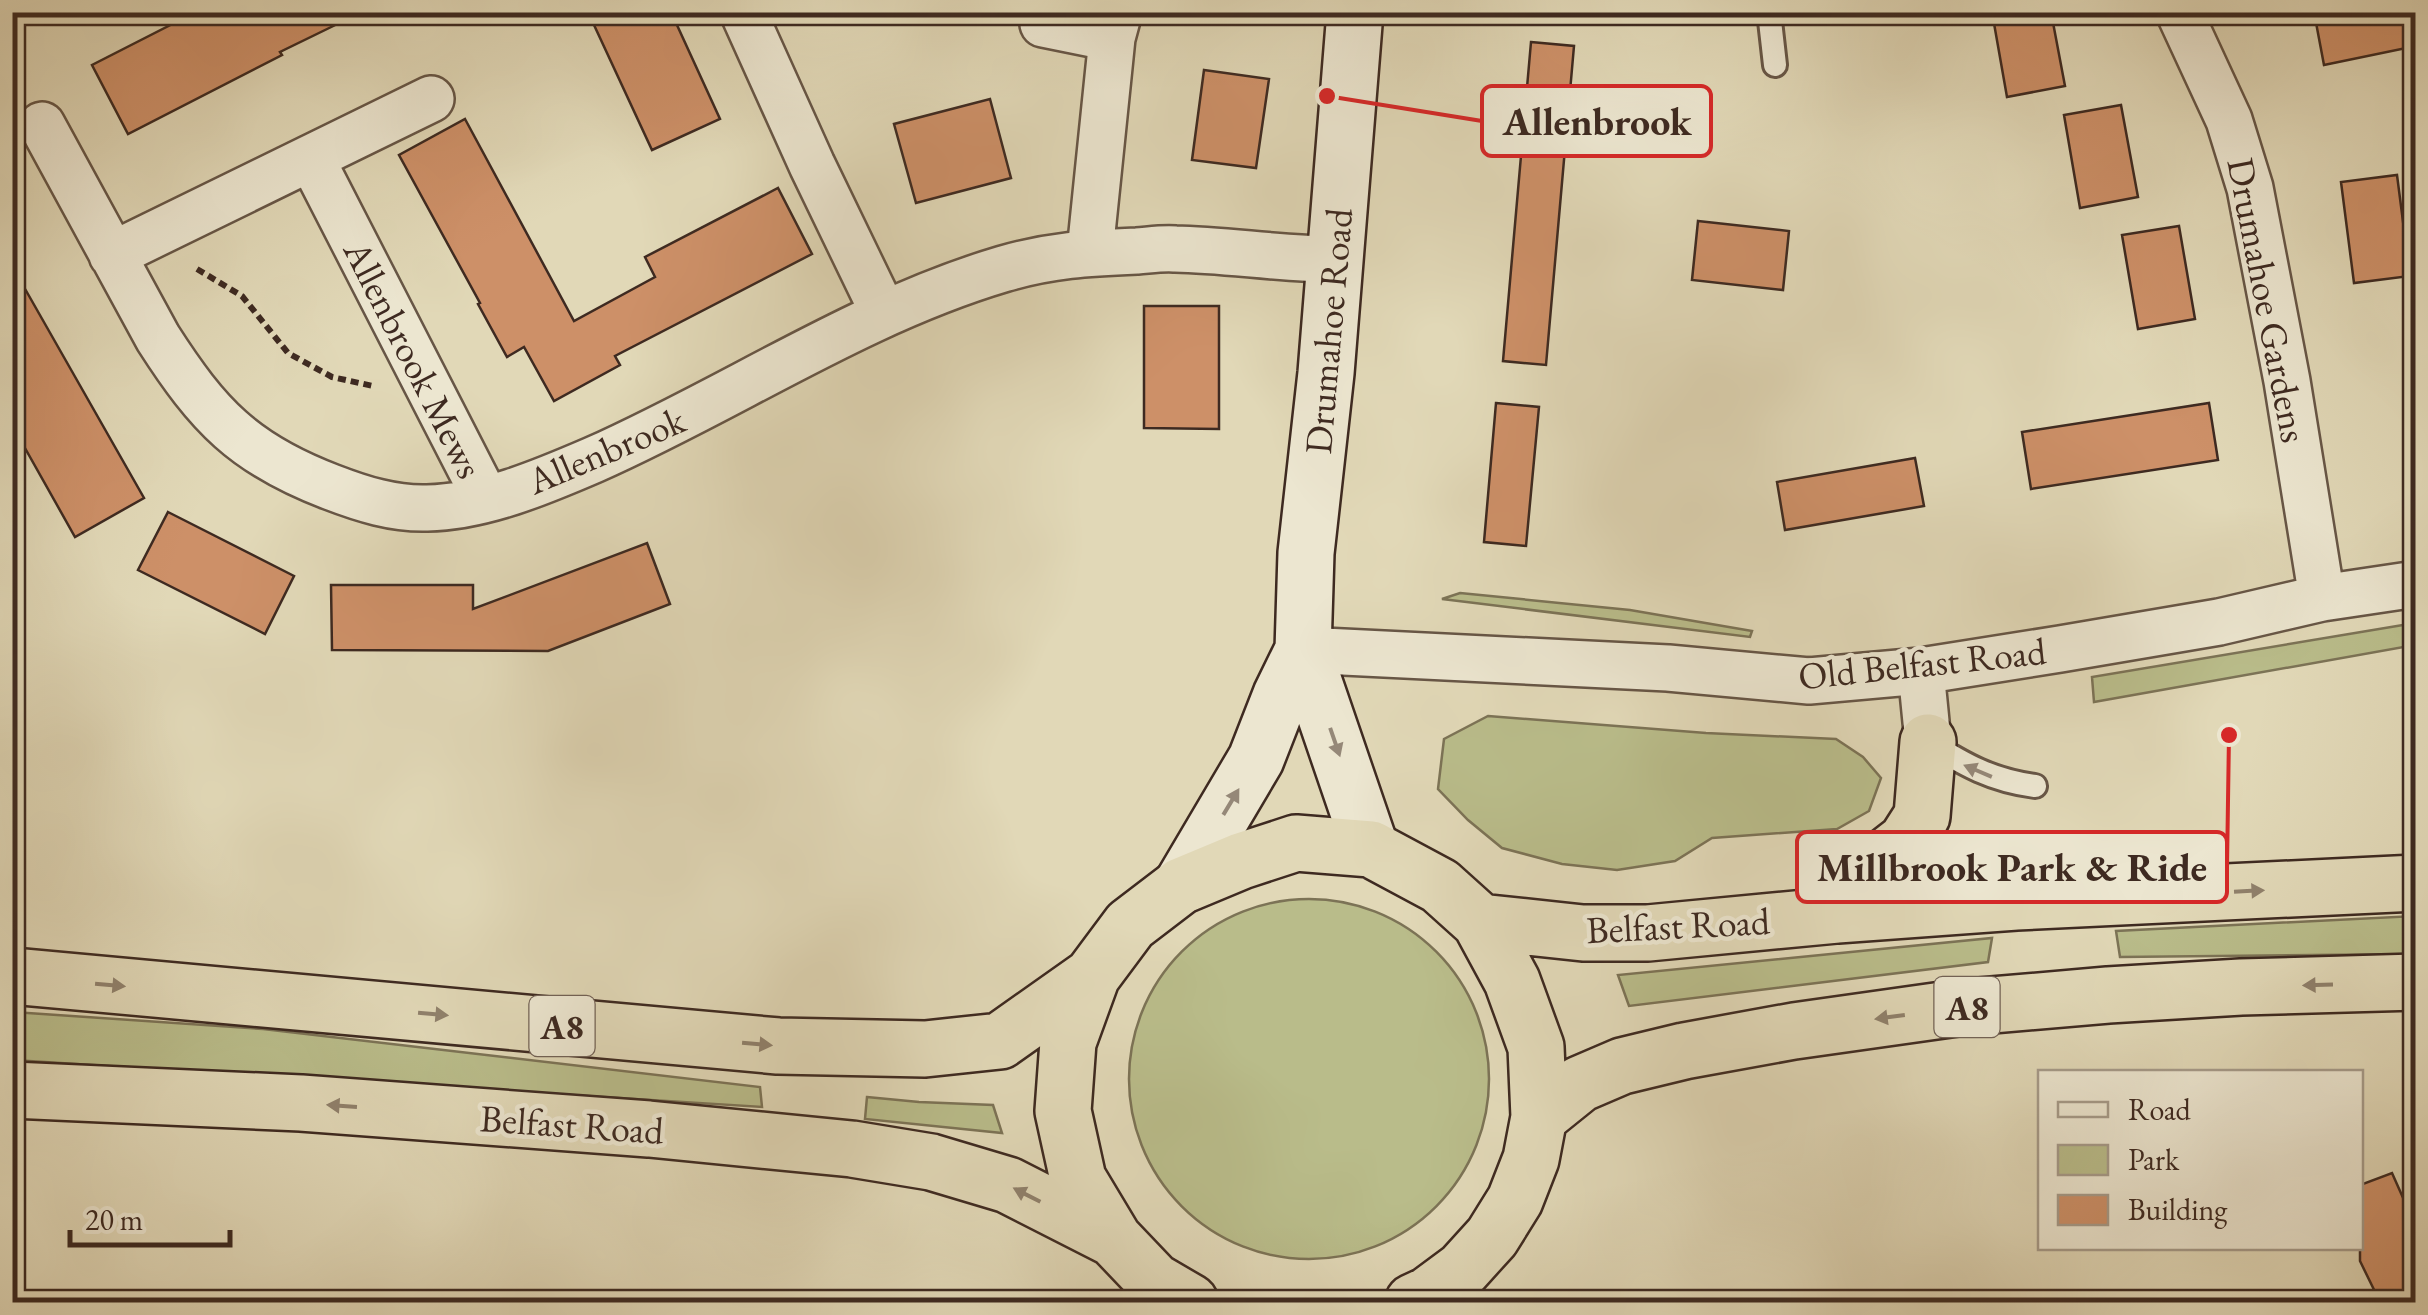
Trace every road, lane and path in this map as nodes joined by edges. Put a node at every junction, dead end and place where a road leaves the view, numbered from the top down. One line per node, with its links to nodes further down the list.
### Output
1 (744, 12): 15 (street)
2 (1355, 12): 13 (main road, Drumahoe Road)
3 (1769, 12): 7 (lane)
4 (2179, 12): 19 (street, Drumahoe Gardens)
5 (1043, 24): 6 (street)
6 (1116, 25): 11 (street)
7 (1775, 65)
8 (431, 99): 10 (street)
9 (42, 126): 12 (street, Allenbrook Mews)
10 (311, 158): 12 (street); 16 (street, Allenbrook Mews)
11 (1090, 252): 13 (street, Allenbrook); 15 (street, Allenbrook)
12 (112, 256): 17 (street, Allenbrook Mews)
13 (1333, 260): 20 (main road, Drumahoe Road)
14 (192, 266): 16 (path)
15 (884, 314): 17 (street, Allenbrook)
16 (422, 375): 17 (street, Allenbrook Mews)
17 (486, 499)
18 (2416, 584): 19 (street, Old Belfast Road)
19 (2322, 598): 21 (street, Old Belfast Road)
20 (1303, 650): 21 (street, Old Belfast Road); 24 (main road, Drumahoe Road, one-way to 24); 26 (main road, Drumahoe Road, one-way to 20)
21 (1920, 671): 22 (street)
22 (1928, 742): 23 (lane, one-way to 22); 27 (highway)
23 (2034, 786)
24 (1372, 849): 26 (highway, A8); 28 (highway, A8)
25 (2416, 883): 27 (highway, Belfast Road, one-way to 25)
26 (1181, 886): 30 (highway, A8)
27 (1837, 915): 28 (highway, Belfast Road)
28 (1480, 922): 33 (highway, A8)
29 (12, 976): 30 (highway, A8, one-way to 30)
30 (1092, 976): 34 (highway, A8)
31 (2416, 982): 33 (highway, A8, one-way to 33)
32 (12, 1090): 34 (highway, Belfast Road / A8, one-way to 32)
33 (1539, 1117): 36 (highway, A8)
34 (1114, 1239): 35 (highway, A8)
35 (1190, 1302)
36 (1413, 1302)

